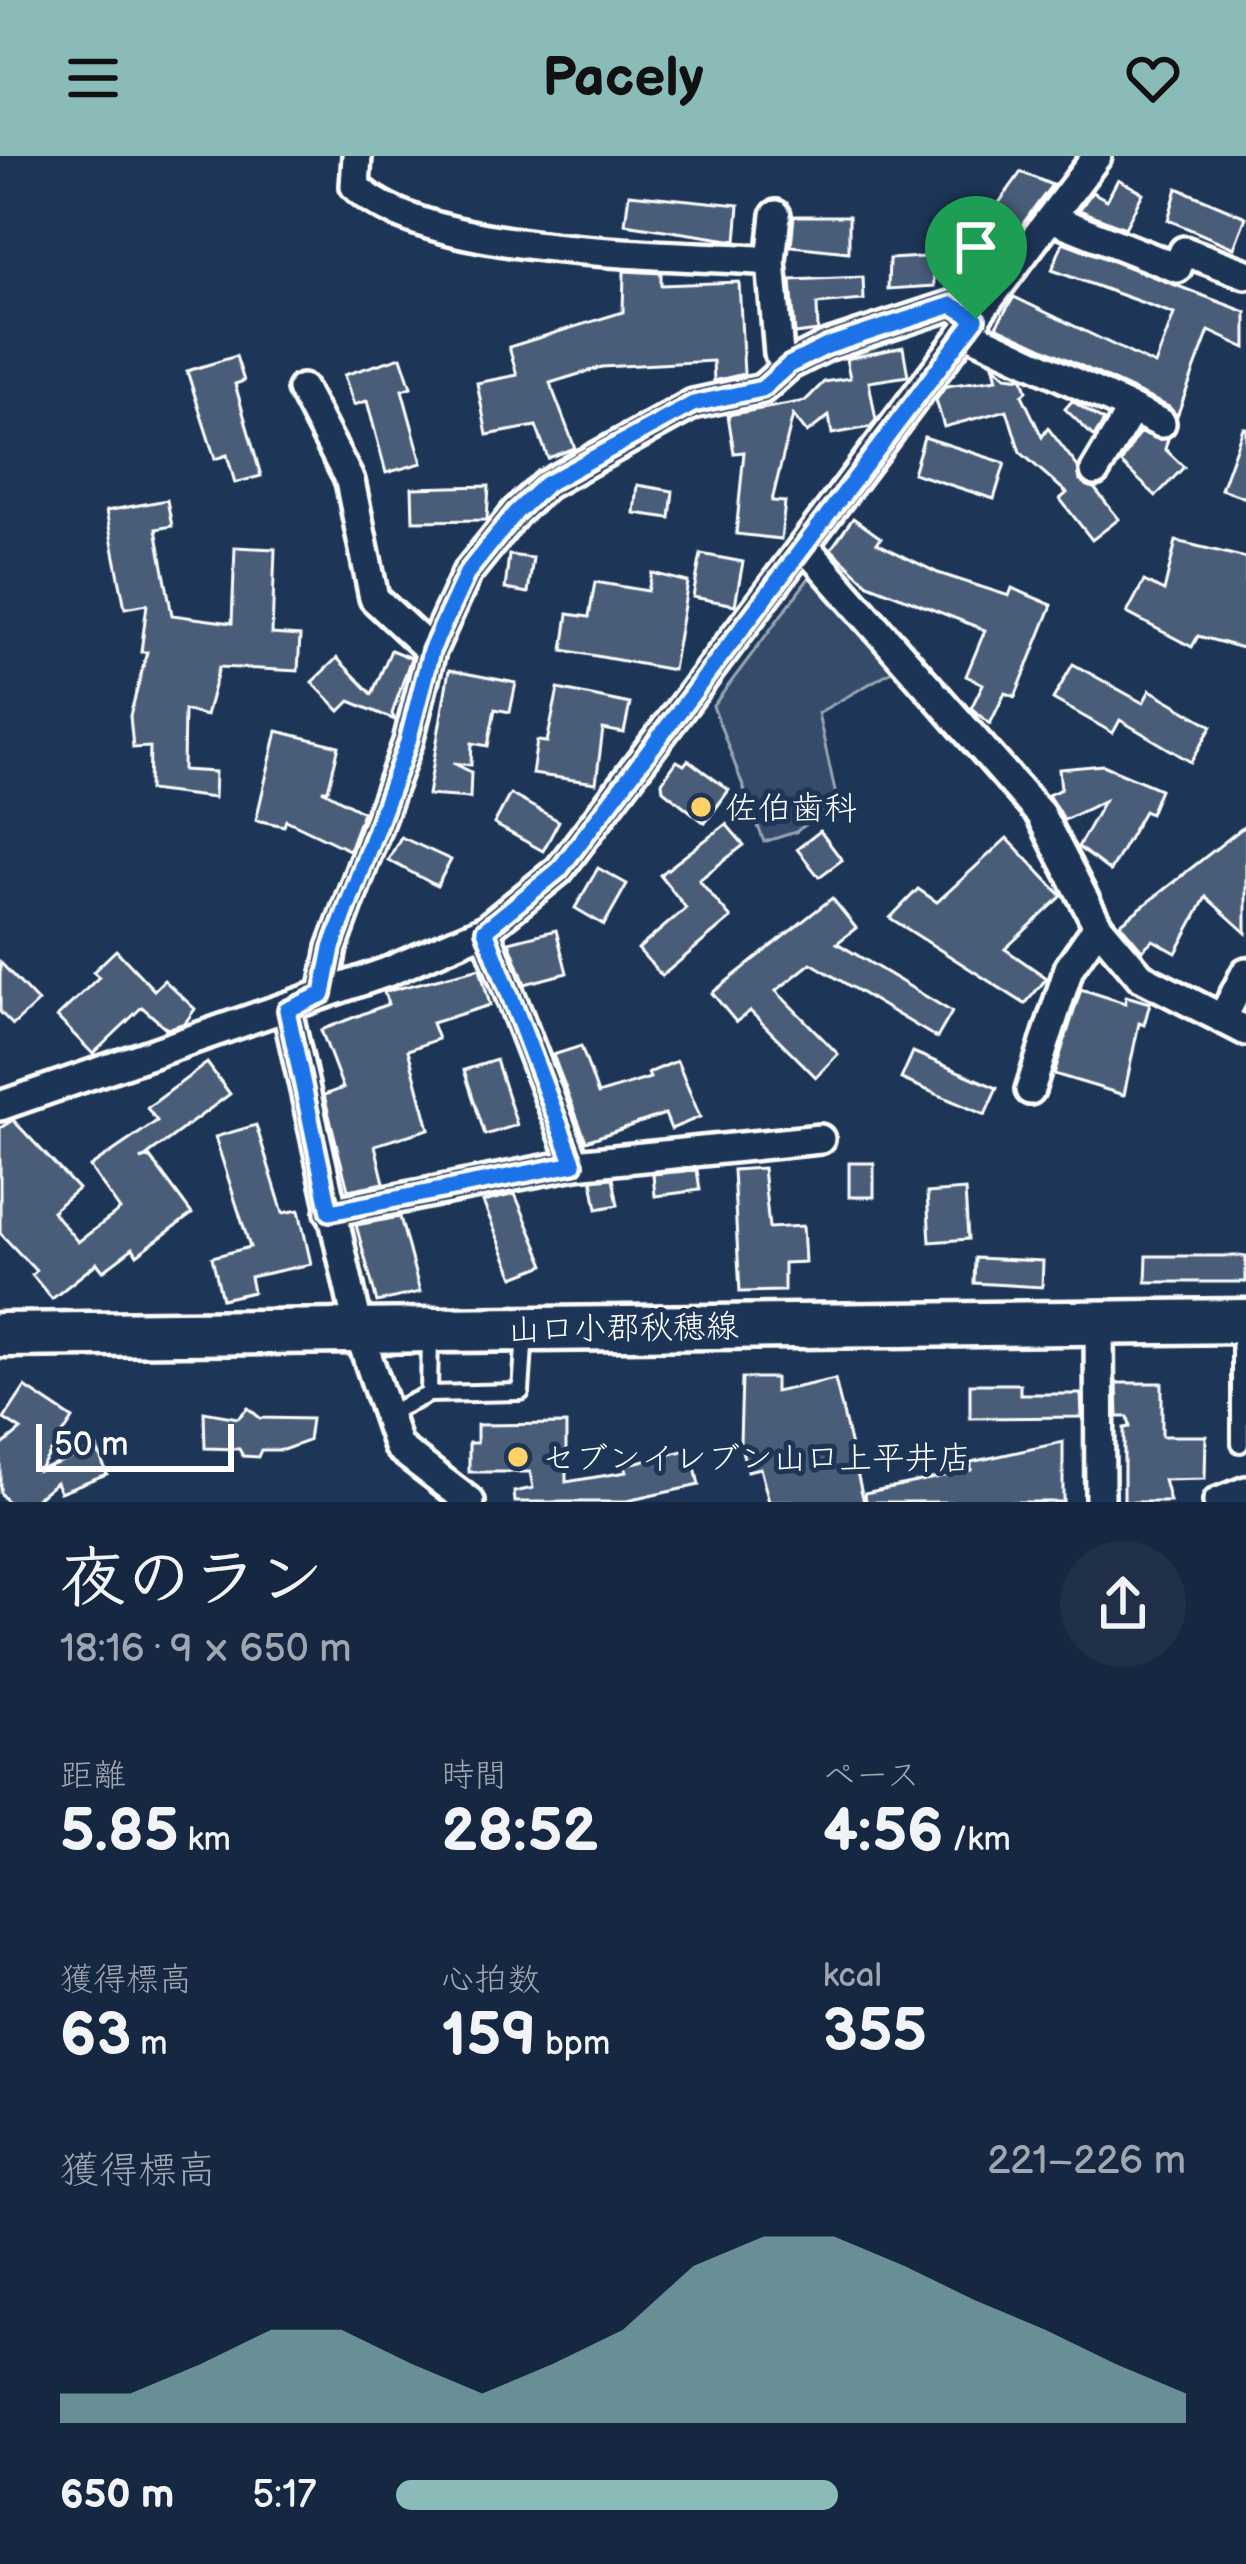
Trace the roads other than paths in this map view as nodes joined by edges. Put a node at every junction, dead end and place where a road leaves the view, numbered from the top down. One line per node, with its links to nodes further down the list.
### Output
1 (357, 156): 5 (street)
2 (1097, 156): 4 (street)
3 (776, 215): 5 (street)
4 (1051, 218): 6 (street); 7 (street)
5 (771, 261): 8 (street)
6 (1246, 274)
7 (972, 325): 8 (street); 10 (street); 13 (street)
8 (789, 365): 14 (street)
9 (302, 389): 14 (street)
10 (1132, 409): 11 (street); 12 (street)
11 (1162, 423)
12 (1095, 471)
13 (806, 548): 15 (street); 16 (street)
14 (431, 651): 18 (street)
15 (1098, 926): 20 (street); 21 (street)
16 (485, 930): 18 (street); 24 (street)
17 (1246, 972): 20 (street)
18 (323, 994): 19 (street)
19 (287, 1010): 22 (street); 25 (street)
20 (1234, 1025)
21 (1030, 1090)
22 (0, 1106)
23 (820, 1139): 24 (street)
24 (574, 1164): 25 (street)
25 (330, 1212): 31 (street)
26 (1099, 1321): 27 (main road, 山口小郡秋穂線); 28 (main road, 山口小郡秋穂線); 37 (street)
27 (1243, 1321): 34 (lane)
28 (525, 1328): 29 (main road, 山口小郡秋穂線); 32 (lane)
29 (430, 1329): 31 (main road, 山口小郡秋穂線); 32 (lane)
30 (0, 1335): 31 (main road, 山口小郡秋穂線)
31 (360, 1335): 33 (street)
32 (429, 1394): 33 (lane)
33 (387, 1414): 36 (street)
34 (1240, 1444)
35 (1246, 1491): 38 (street)
36 (470, 1502)
37 (1100, 1502)
38 (1218, 1502)

